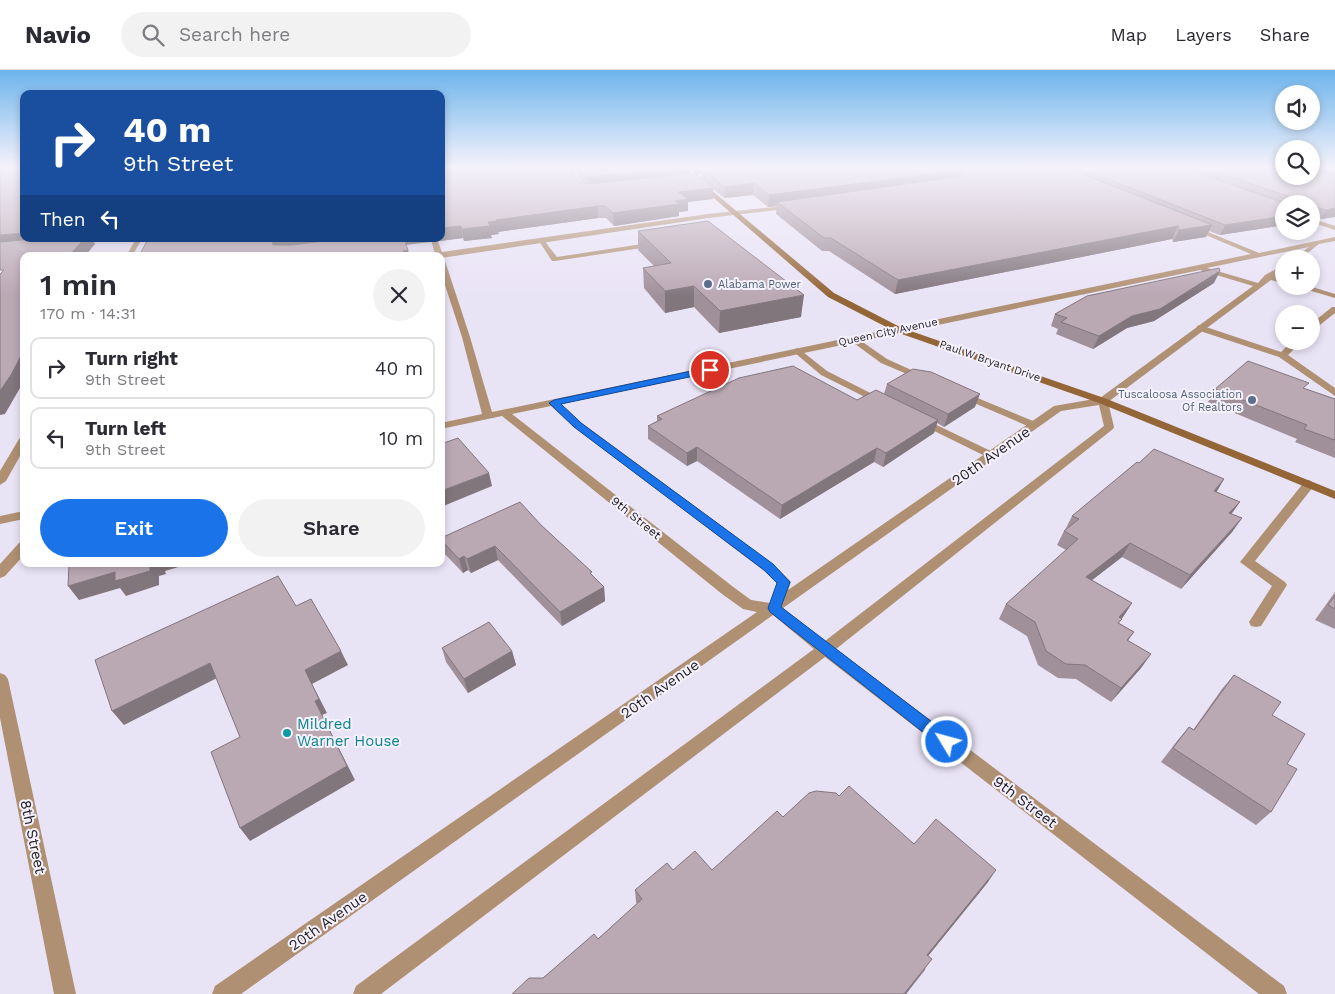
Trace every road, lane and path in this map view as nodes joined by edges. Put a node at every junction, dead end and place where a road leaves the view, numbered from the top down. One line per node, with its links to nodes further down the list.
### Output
1 (732, 210): 3 (street, Paul W Bryant Drive)
2 (768, 210): 3 (street)
3 (736, 214): 4 (street); 29 (street, Paul W Bryant Drive)
4 (691, 218): 6 (street); 10 (street)
5 (1320, 223): 8 (street)
6 (698, 224)
7 (1187, 226): 16 (street)
8 (1335, 228)
9 (1335, 239): 12 (street, Queen City Avenue)
10 (541, 240): 14 (street); 17 (street)
11 (76, 242): 13 (street)
12 (1320, 242): 15 (street); 16 (street, Queen City Avenue)
13 (67, 243)
14 (663, 243)
15 (1308, 250)
16 (1256, 254): 18 (street, Queen City Avenue)
17 (445, 256)
18 (1195, 267): 23 (street); 29 (street, Queen City Avenue)
19 (445, 272): 42 (street)
20 (1275, 273): 21 (street, 20th Avenue)
21 (1268, 278): 22 (street); 23 (street, 20th Avenue)
22 (1275, 280)
23 (1257, 285): 28 (street, 20th Avenue)
24 (1320, 292): 25 (street)
25 (1335, 296)
26 (1335, 309): 27 (street)
27 (1320, 322)
28 (1200, 328): 33 (street); 37 (street, 20th Avenue)
29 (899, 330): 30 (street, Queen City Avenue); 37 (street, Paul W Bryant Drive)
30 (854, 339): 32 (street, Queen City Avenue); 34 (street)
31 (1288, 350): 33 (street)
32 (798, 351): 38 (street, Queen City Avenue); 39 (street)
33 (1282, 355): 36 (street)
34 (930, 381)
35 (957, 392): 44 (street)
36 (1335, 393)
37 (1103, 401): 44 (street, 20th Avenue); 48 (street, Paul W Bryant Drive); 56 (street)
38 (554, 403): 40 (street, Queen City Avenue); 54 (street)
39 (892, 406)
40 (504, 413): 42 (street, Queen City Avenue); 54 (street, 9th Street)
41 (909, 415): 46 (street)
42 (488, 416): 43 (street, Queen City Avenue)
43 (445, 425)
44 (1034, 425): 46 (street, 20th Avenue)
45 (20, 446): 47 (street)
46 (992, 455): 54 (street, 20th Avenue)
47 (0, 481)
48 (1308, 484): 49 (street, Paul W Bryant Drive); 55 (street)
49 (1335, 495)
50 (20, 516): 51 (street)
51 (0, 520)
52 (20, 550): 53 (street)
53 (0, 572)
54 (775, 608): 56 (street, 9th Street); 59 (street, 20th Avenue)
55 (1256, 622)
56 (825, 649): 60 (street); 61 (street, 9th Street)
57 (0, 679): 58 (street, 8th Street)
58 (65, 994)
59 (223, 994)
60 (364, 994)
61 (1276, 994)

